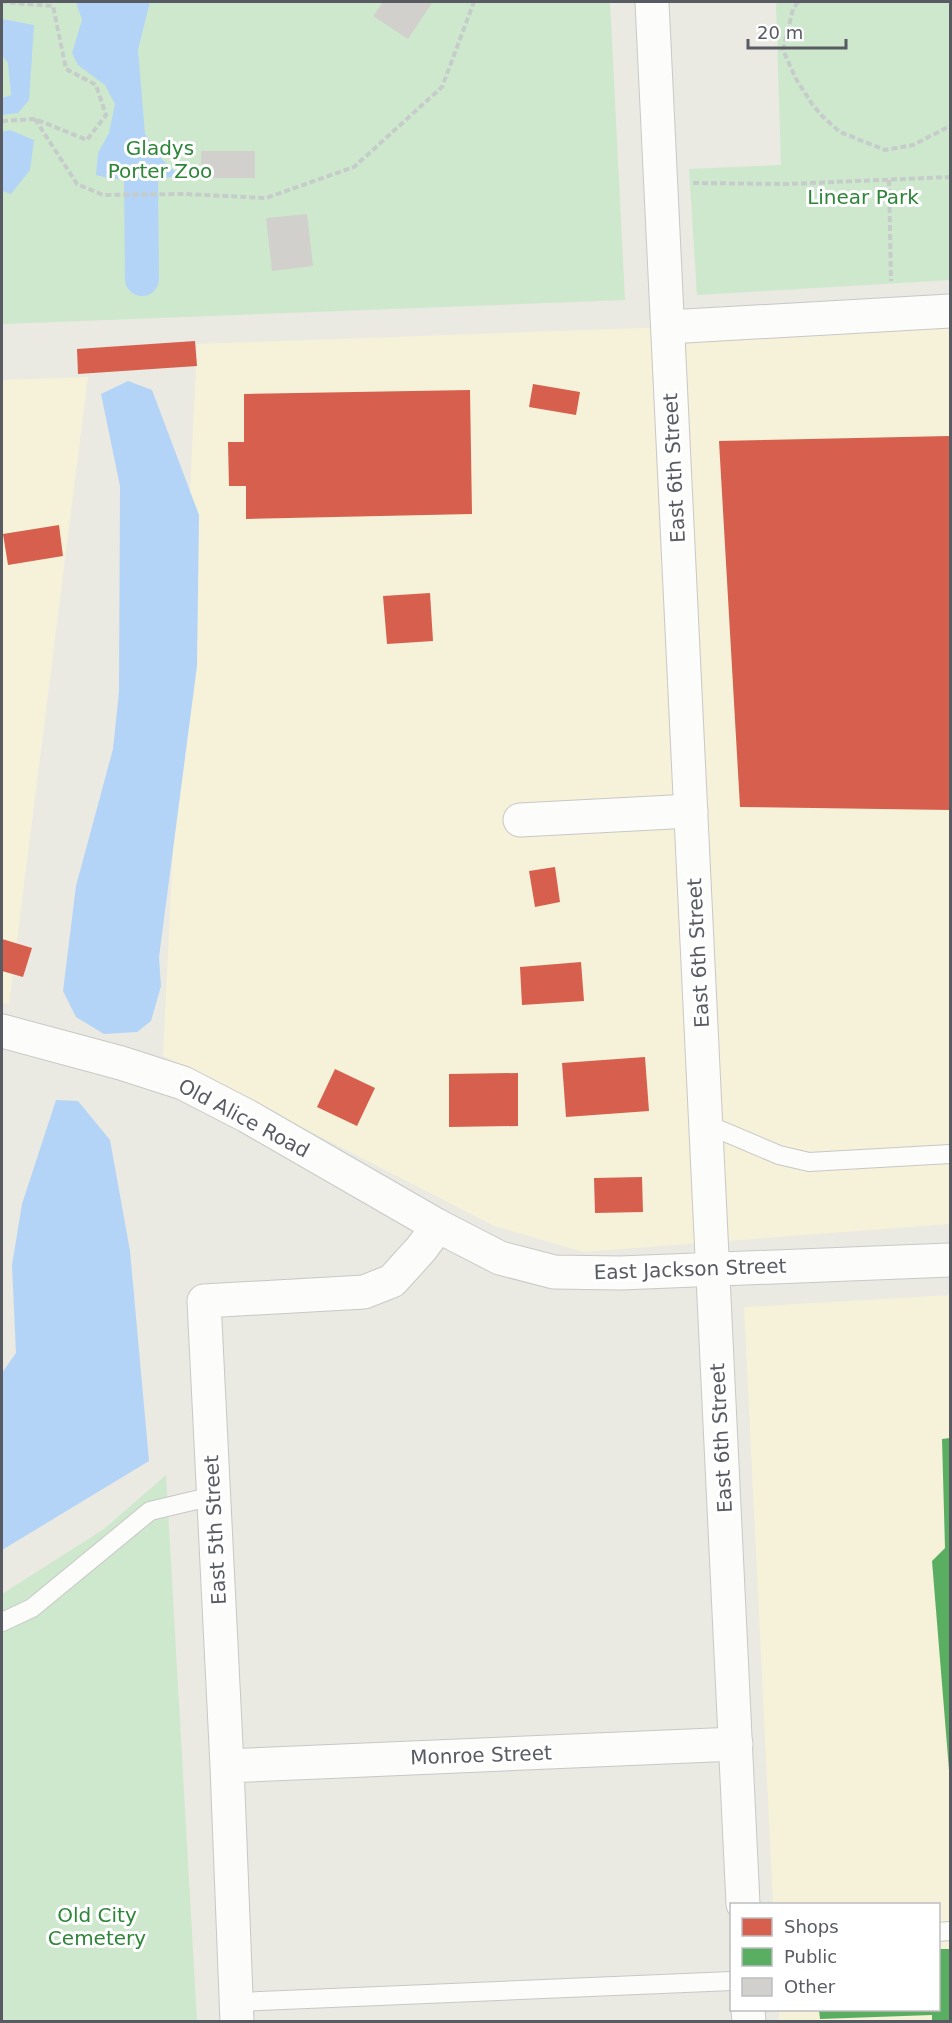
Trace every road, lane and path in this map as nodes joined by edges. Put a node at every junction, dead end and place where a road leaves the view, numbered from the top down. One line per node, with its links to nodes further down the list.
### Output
1 (4, 2): 5 (path)
2 (474, 2): 6 (path)
3 (652, 2): 14 (main road, East 6th Street)
4 (798, 2): 8 (path)
5 (52, 4): 6 (path)
6 (35, 118): 7 (path)
7 (2, 121)
8 (951, 126)
9 (951, 177): 10 (path)
10 (889, 180): 11 (path); 12 (path)
11 (682, 183)
12 (891, 284)
13 (951, 311): 14 (main road)
14 (668, 327): 15 (main road, East 6th Street)
15 (691, 811): 16 (main road); 18 (main road, East 6th Street)
16 (520, 820)
17 (2, 1032): 20 (main road, Old Alice Road)
18 (706, 1124): 19 (lane); 22 (main road, East 6th Street)
19 (951, 1154)
20 (438, 1226): 22 (main road, East Jackson Street); 23 (main road, East 5th Street)
21 (951, 1260): 22 (main road, East Jackson Street)
22 (713, 1269): 25 (main road, East 6th Street)
23 (213, 1496): 24 (lane); 26 (main road, East 5th Street)
24 (2, 1622)
25 (736, 1744): 26 (main road, Monroe Street); 27 (main road, East 6th Street)
26 (227, 1766): 29 (main road, East 5th Street)
27 (743, 1903)
28 (730, 1981): 29 (lane)
29 (236, 2012)

